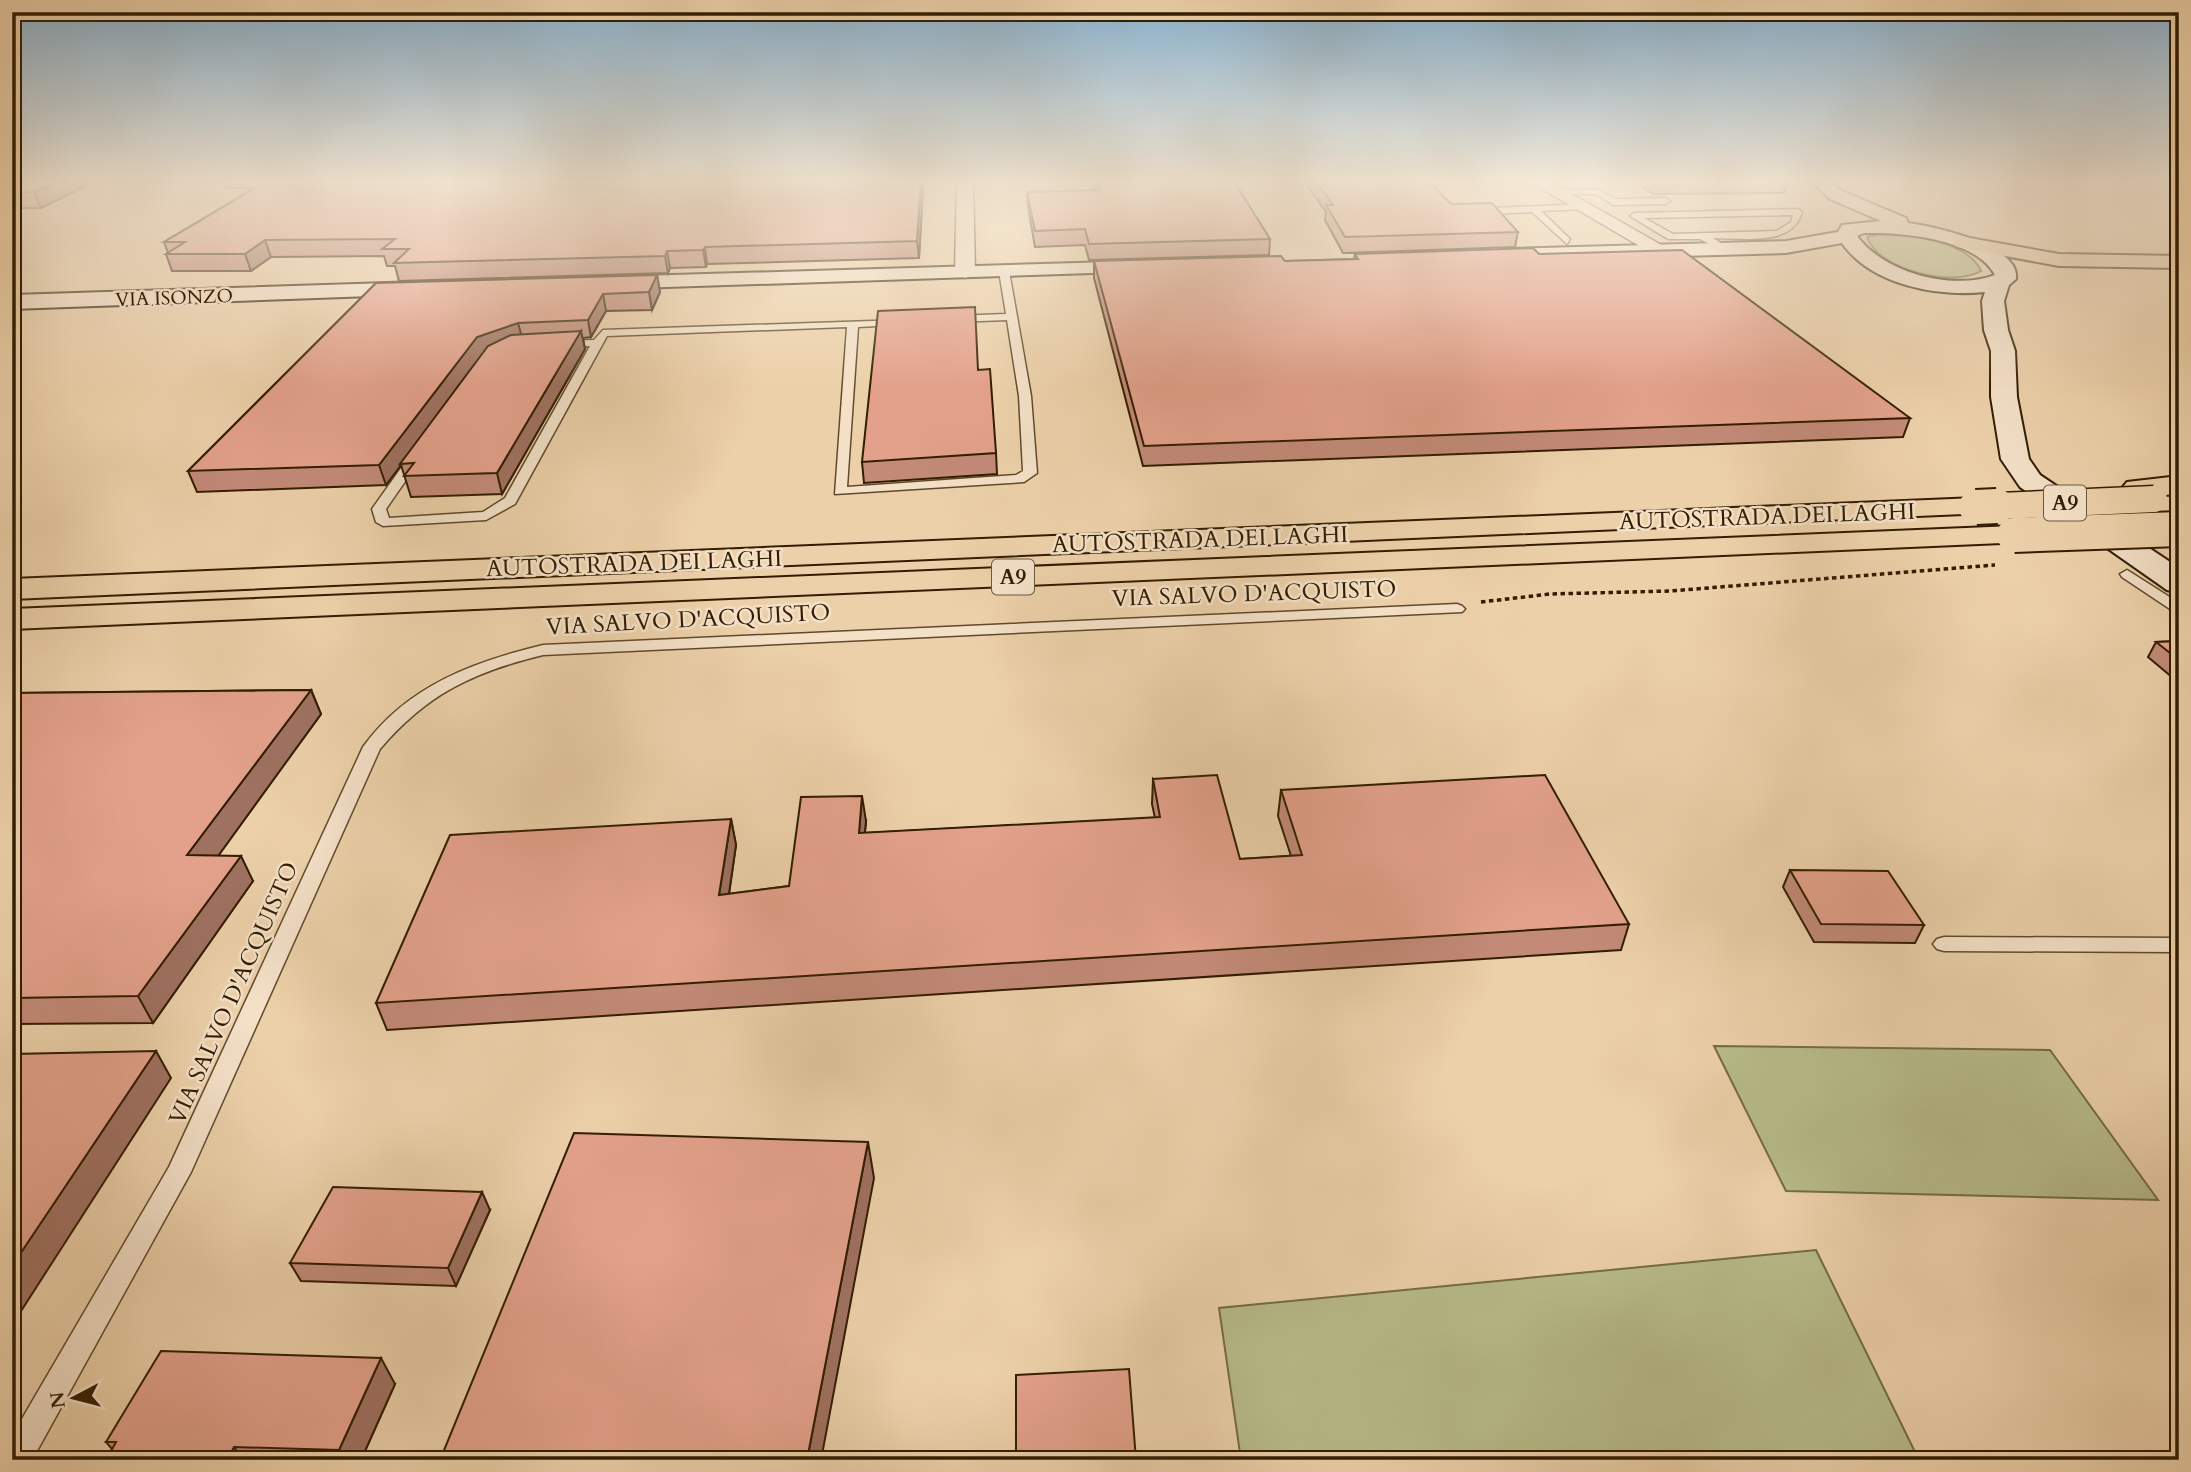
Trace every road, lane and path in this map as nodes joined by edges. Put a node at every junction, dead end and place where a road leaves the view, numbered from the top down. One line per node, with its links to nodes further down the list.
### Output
1 (965, 249): 16 (street)
2 (1658, 249): 9 (street)
3 (1724, 249): 4 (street); 9 (street)
4 (1751, 249): 5 (street); 14 (street)
5 (1755, 249)
6 (1855, 249): 14 (street)
7 (1974, 249): 18 (street)
8 (1996, 249): 12 (highway)
9 (1662, 251): 10 (street)
10 (1484, 256)
11 (2179, 262): 12 (highway)
12 (2138, 263): 18 (highway)
13 (1168, 266): 15 (street)
14 (1883, 268): 17 (street)
15 (1004, 271): 16 (street); 22 (lane)
16 (965, 272): 19 (street)
17 (1909, 278): 18 (street); 23 (street)
18 (2002, 281): 23 (street)
19 (589, 284)
20 (435, 289): 21 (street, VIA ISONZO)
21 (12, 302)
22 (1010, 317): 24 (lane); 26 (lane)
23 (1980, 319): 34 (street)
24 (943, 320)
25 (916, 321): 26 (lane)
26 (853, 324): 27 (lane)
27 (597, 343): 28 (lane); 29 (lane)
28 (543, 345)
29 (425, 445)
30 (2162, 492): 35 (highway, AUTOSTRADA DEI LAGHI / A9, bridge)
31 (2179, 529): 32 (highway, AUTOSTRADA DEI LAGHI / A9, bridge)
32 (2010, 550): 36 (path); 38 (highway, AUTOSTRADA DEI LAGHI / A9)
33 (2127, 575): 37 (lane)
34 (2179, 583)
35 (12, 589)
36 (1457, 609): 41 (lane, VIA SALVO D'ACQUISTO)
37 (2179, 610)
38 (12, 619)
39 (1944, 944): 40 (lane)
40 (2179, 945)
41 (15, 1460)

